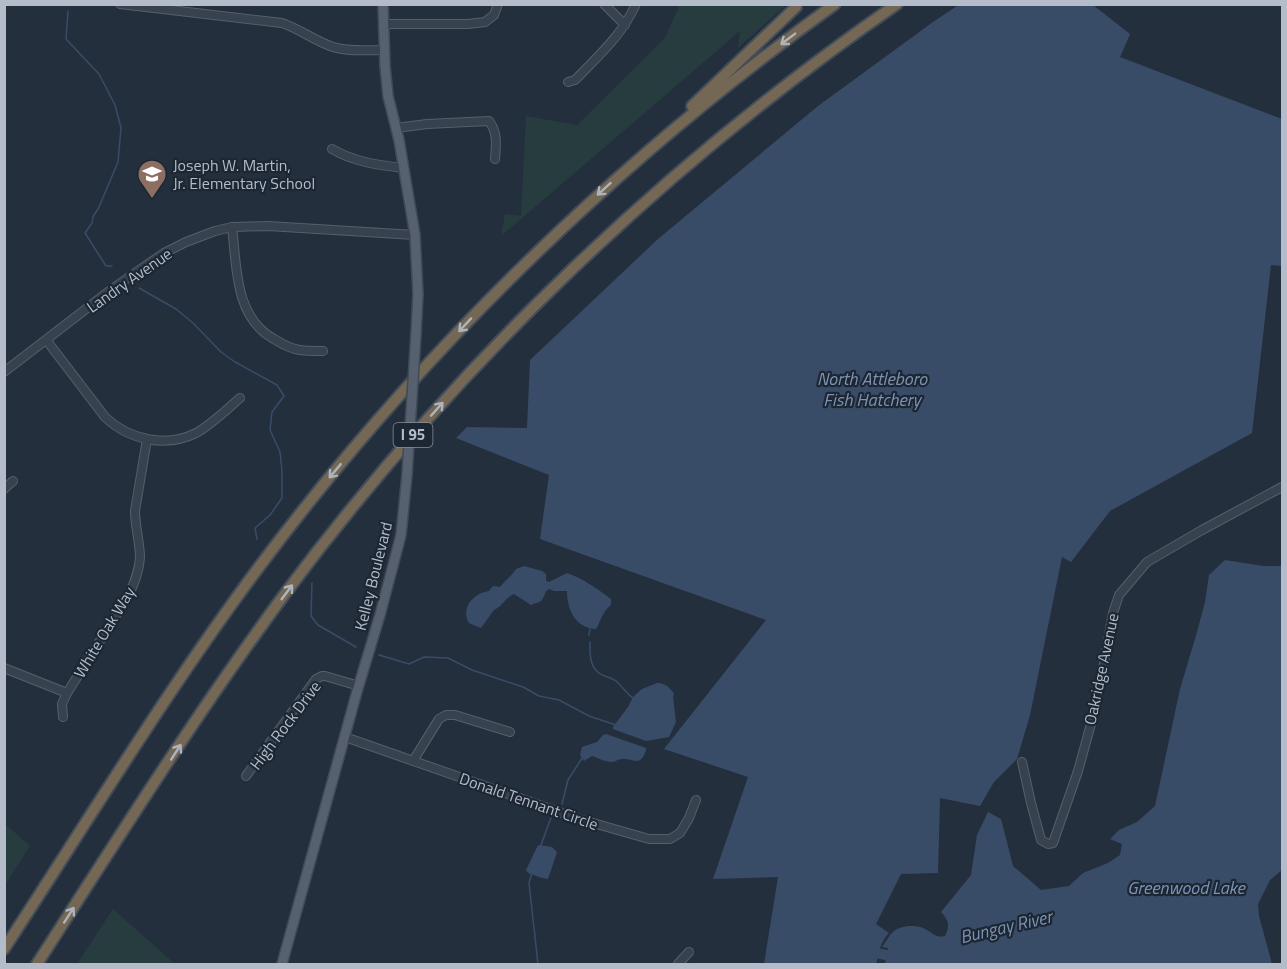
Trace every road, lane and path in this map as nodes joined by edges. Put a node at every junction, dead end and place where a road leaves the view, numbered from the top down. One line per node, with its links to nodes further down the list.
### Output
1 (120, 4): 11 (street)
2 (383, 4): 9 (main road, Kelley Boulevard)
3 (498, 4): 9 (street)
4 (604, 4): 10 (street)
5 (636, 4): 10 (street)
6 (835, 4): 17 (highway, I 95, one-way to 17)
7 (897, 4): 40 (highway, I 95, one-way to 7)
8 (796, 6): 17 (highway)
9 (384, 24): 11 (main road, Kelley Boulevard)
10 (625, 26): 12 (street)
11 (385, 50): 13 (main road, Kelley Boulevard)
12 (568, 82)
13 (396, 128): 15 (street); 16 (main road, Kelley Boulevard)
14 (332, 149): 16 (street)
15 (495, 159)
16 (404, 168): 19 (main road, Kelley Boulevard)
17 (626, 170): 38 (highway, I 95, one-way to 38)
18 (232, 227): 19 (street, Landry Avenue); 20 (street, Landry Avenue); 21 (street)
19 (415, 235): 29 (main road, Kelley Boulevard, bridge)
20 (46, 341): 22 (street, Landry Avenue); 24 (street)
21 (323, 351)
22 (4, 372)
23 (240, 398): 24 (street)
24 (147, 439): 30 (street, White Oak Way)
25 (12, 481): 27 (street)
26 (1282, 487): 35 (street, Oakridge Avenue)
27 (4, 489)
28 (4, 668): 30 (street)
29 (359, 686): 33 (main road, Kelley Boulevard); 36 (street, High Rock Drive)
30 (66, 693): 31 (street, White Oak Way)
31 (63, 717)
32 (510, 732): 34 (street)
33 (345, 737): 34 (street, Donald Tennant Circle); 41 (main road, Kelley Boulevard)
34 (413, 761): 37 (street, Donald Tennant Circle)
35 (1022, 762)
36 (246, 776)
37 (696, 800)
38 (4, 949)
39 (689, 952): 42 (street)
40 (37, 964)
41 (282, 964)
42 (678, 964)

